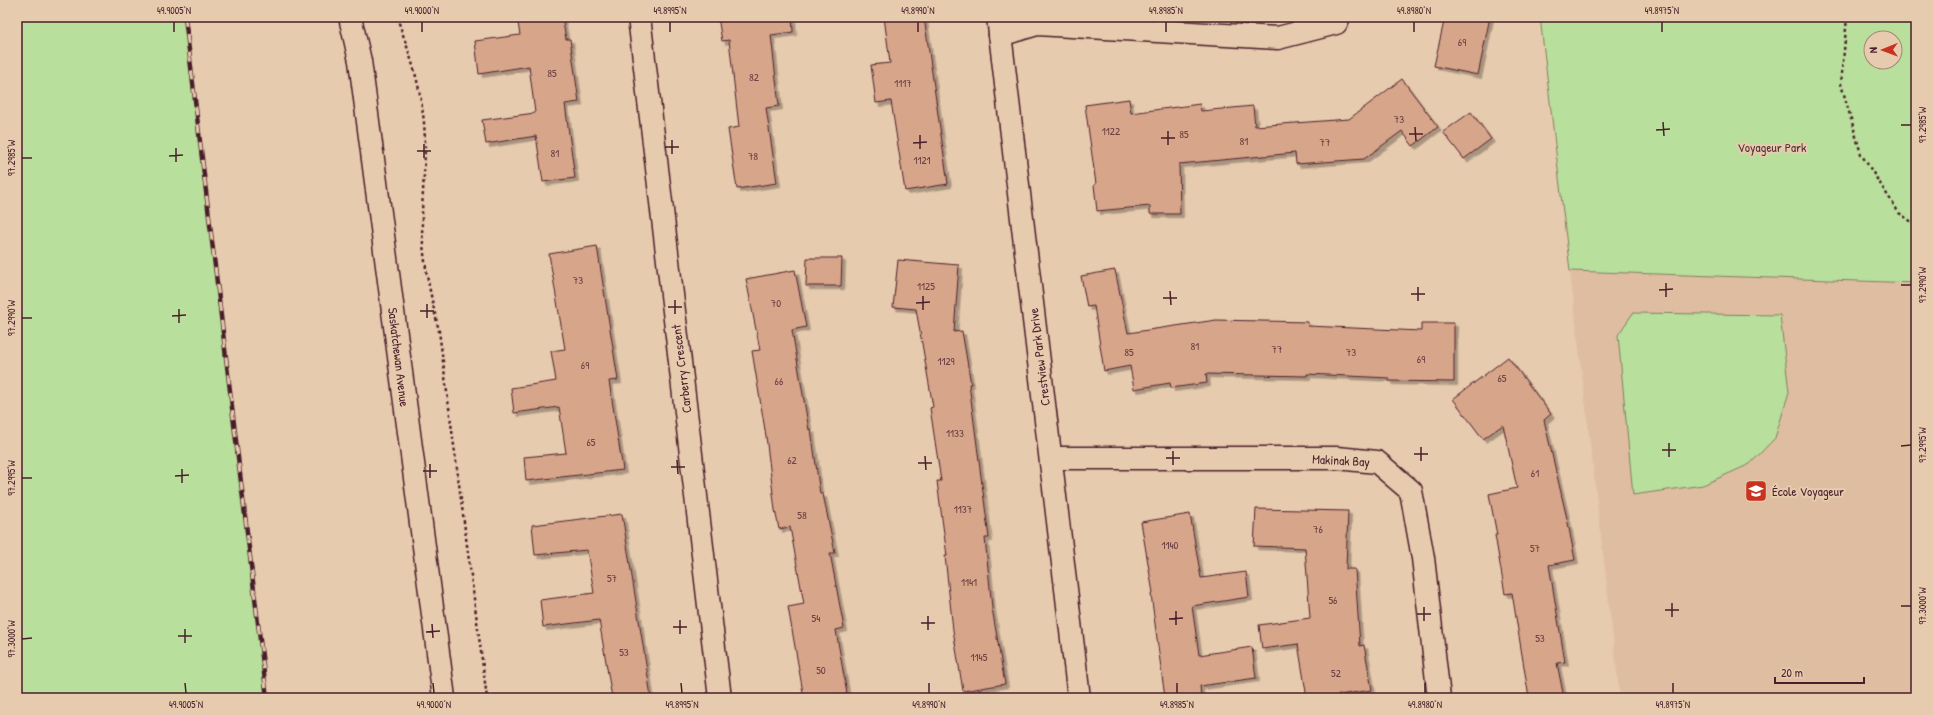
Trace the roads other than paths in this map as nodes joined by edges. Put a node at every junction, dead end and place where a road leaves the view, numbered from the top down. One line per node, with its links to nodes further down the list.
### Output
1 (350, 17): 6 (street, Saskatchewan Avenue)
2 (640, 17): 7 (street, Carberry Crescent)
3 (1339, 17): 4 (street)
4 (999, 26): 5 (street, Crestview Park Drive)
5 (1051, 458): 8 (street, Crestview Park Drive); 9 (street, Makinak Bay)
6 (444, 698)
7 (720, 698)
8 (1079, 698)
9 (1438, 698)

